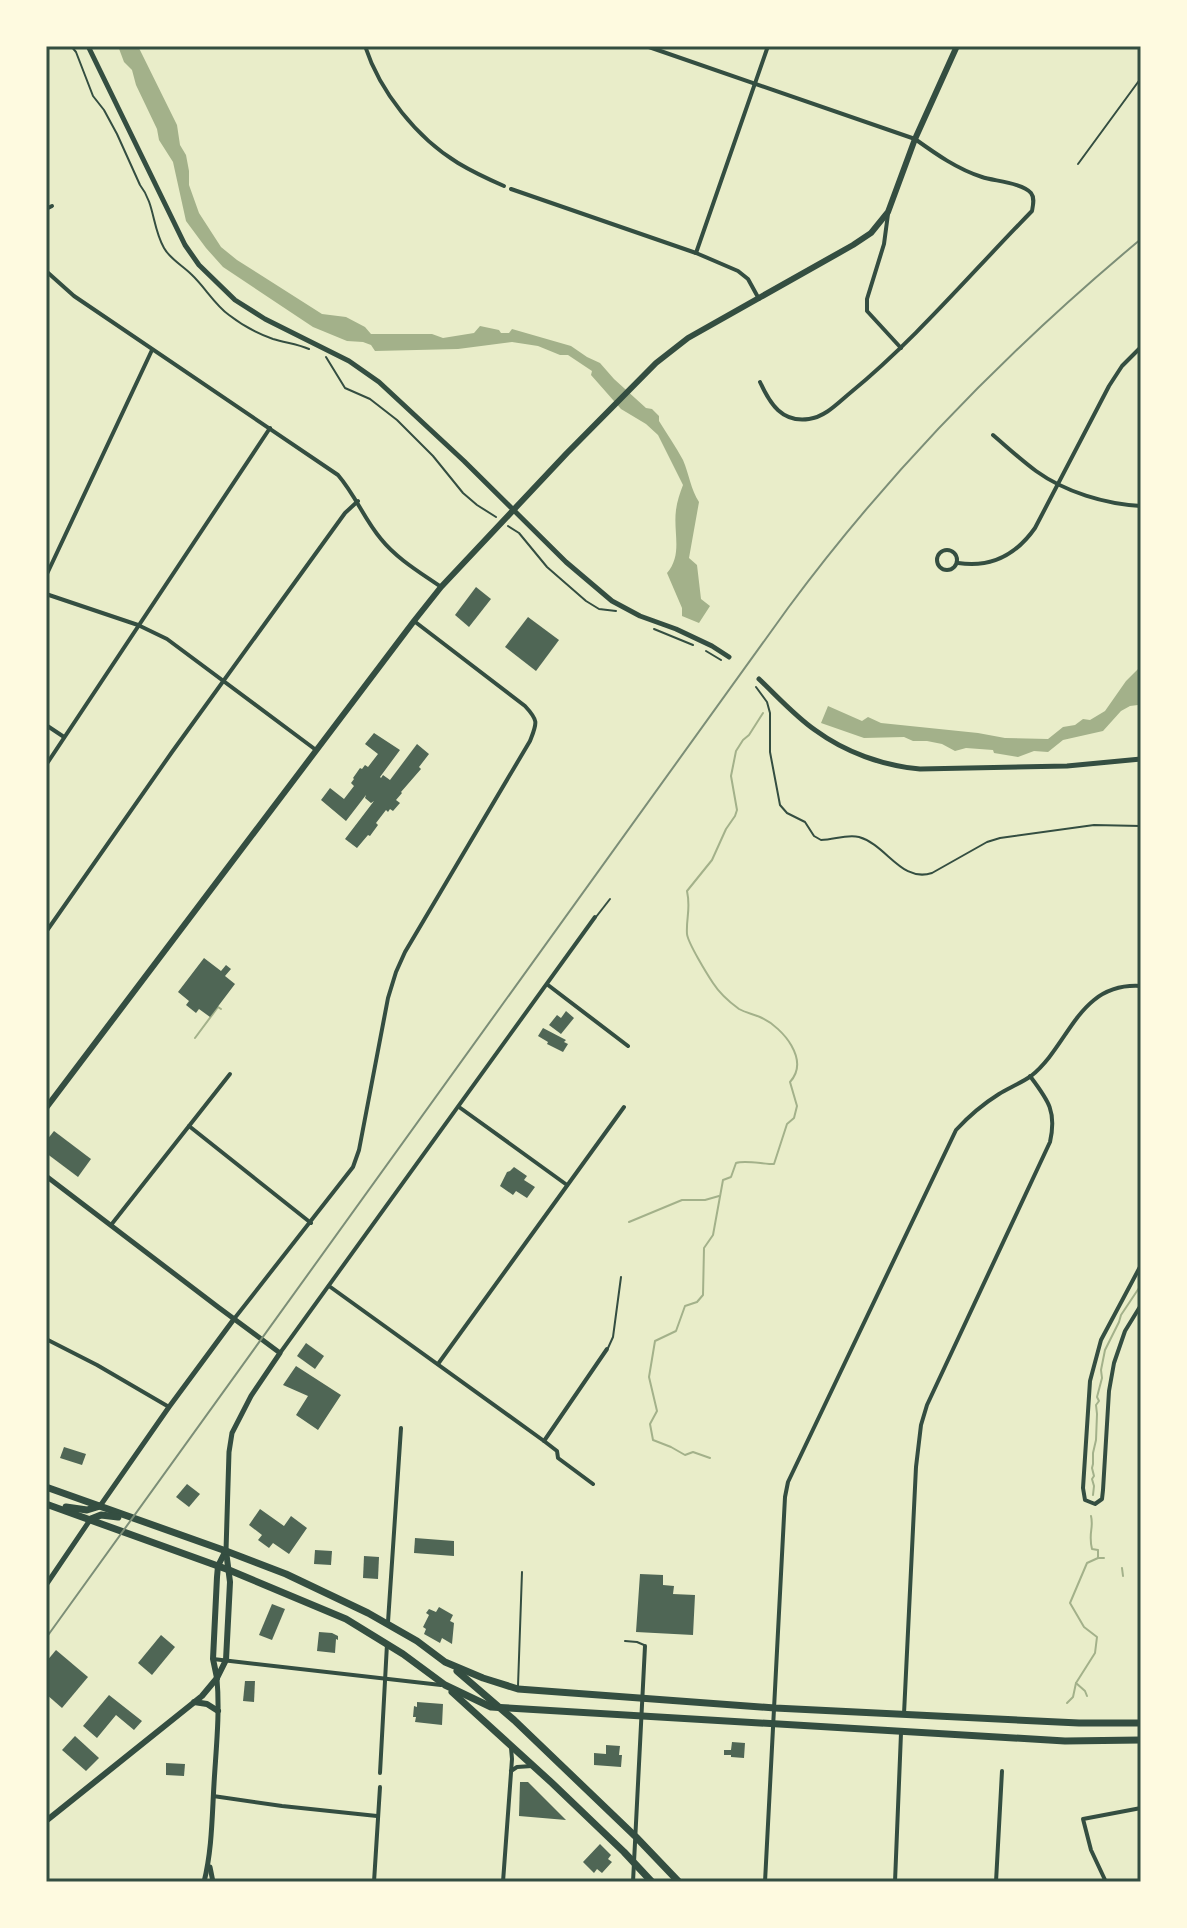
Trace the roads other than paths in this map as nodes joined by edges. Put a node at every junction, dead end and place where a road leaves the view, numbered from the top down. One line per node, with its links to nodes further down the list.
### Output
1 (88, 46): 25 (street)
2 (365, 46): 10 (street)
3 (646, 46): 7 (street)
4 (768, 46): 7 (street)
5 (957, 46): 8 (main road)
6 (1141, 78): 9 (lane)
7 (754, 84): 8 (street); 13 (street)
8 (915, 139): 12 (main road); 17 (street)
9 (1078, 164)
10 (504, 186)
11 (511, 189): 13 (street)
12 (888, 212): 15 (main road); 17 (street)
13 (696, 253): 15 (street)
14 (47, 274): 18 (street)
15 (759, 299): 25 (main road)
16 (1141, 347): 22 (street)
17 (901, 348): 19 (street)
18 (152, 350): 20 (street); 27 (street)
19 (760, 382)
20 (270, 428): 23 (street); 31 (street)
21 (993, 435): 22 (street)
22 (1058, 485): 24 (street); 26 (street)
23 (358, 501): 28 (street); 34 (street)
24 (1141, 506)
25 (514, 511): 28 (main road); 32 (street)
26 (958, 563): 26 (street)
27 (46, 576)
28 (441, 587): 30 (main road)
29 (46, 594): 31 (street)
30 (414, 621): 37 (main road); 54 (street)
31 (138, 625): 34 (street); 36 (street)
32 (729, 657)
33 (759, 679): 38 (street)
34 (224, 682): 37 (street); 42 (street)
35 (46, 725): 36 (street)
36 (64, 737): 39 (street)
37 (316, 750): 50 (main road)
38 (1141, 759)
39 (46, 765)
40 (610, 899): 41 (lane)
41 (595, 917): 43 (street)
42 (46, 932)
43 (548, 985): 45 (street); 48 (street)
44 (1141, 986): 47 (street)
45 (628, 1046)
46 (230, 1074): 51 (street)
47 (1030, 1076): 93 (street); 95 (street)
48 (459, 1107): 53 (street); 58 (street)
49 (624, 1107): 53 (street)
50 (46, 1108)
51 (189, 1126): 54 (street); 55 (street)
52 (46, 1176): 55 (street)
53 (567, 1185): 64 (street)
54 (311, 1223): 60 (street)
55 (111, 1225): 60 (street)
56 (1141, 1265): 59 (street)
57 (621, 1277): 62 (lane)
58 (329, 1286): 63 (street); 64 (street)
59 (1141, 1305)
60 (234, 1319): 63 (street); 65 (street)
61 (46, 1339): 65 (street)
62 (607, 1349): 67 (street)
63 (280, 1353): 74 (street)
64 (438, 1364): 67 (street)
65 (169, 1407): 71 (street)
66 (401, 1428): 79 (street)
67 (544, 1441): 68 (street)
68 (593, 1484)
69 (46, 1487): 71 (main road)
70 (49, 1505): 71 (main road); 73 (main road)
71 (100, 1506): 72 (main road)
72 (107, 1512): 73 (main road); 74 (main road)
73 (91, 1519): 75 (main road); 78 (street)
74 (226, 1551): 75 (main road); 76 (main road); 79 (main road)
75 (218, 1566): 76 (main road); 83 (main road)
76 (229, 1570): 81 (main road); 84 (main road)
77 (522, 1572): 89 (lane)
78 (46, 1585)
79 (388, 1625): 85 (main road)
80 (625, 1641): 82 (lane)
81 (387, 1644): 87 (street); 88 (main road)
82 (645, 1646): 90 (street)
83 (213, 1659): 84 (street); 86 (main road)
84 (226, 1660): 86 (main road); 87 (street)
85 (445, 1662): 89 (main road); 92 (main road)
86 (217, 1678): 91 (main road); 94 (street)
87 (385, 1678): 88 (street); 107 (street)
88 (445, 1685): 92 (main road); 103 (main road)
89 (518, 1689): 90 (main road)
90 (642, 1699): 93 (main road); 96 (street)
91 (194, 1702): 94 (main road); 112 (main road)
92 (500, 1708): 96 (main road); 113 (main road)
93 (775, 1708): 95 (main road); 99 (street)
94 (218, 1711): 109 (street)
95 (904, 1714): 97 (main road)
96 (642, 1716): 99 (main road); 113 (street)
97 (1079, 1723): 98 (main road); 102 (main road)
98 (1141, 1723)
99 (774, 1725): 100 (main road); 123 (street)
100 (902, 1731): 102 (main road); 124 (street)
101 (1141, 1740): 102 (main road)
102 (1078, 1741)
103 (510, 1746): 104 (main road); 105 (street)
104 (533, 1766): 105 (street); 114 (main road)
105 (511, 1771): 119 (street)
106 (1002, 1771): 125 (street)
107 (380, 1773)
108 (380, 1787): 111 (street)
109 (213, 1796): 111 (street); 115 (street)
110 (1141, 1808): 126 (street)
111 (377, 1816): 118 (street)
112 (46, 1821)
113 (636, 1837): 114 (street); 122 (main road)
114 (634, 1864): 120 (street); 121 (main road)
115 (209, 1865): 116 (street); 117 (street)
116 (204, 1882)
117 (213, 1882)
118 (374, 1882)
119 (503, 1882)
120 (633, 1882)
121 (652, 1882)
122 (679, 1882)
123 (765, 1882)
124 (895, 1882)
125 (996, 1882)
126 (1106, 1882)

